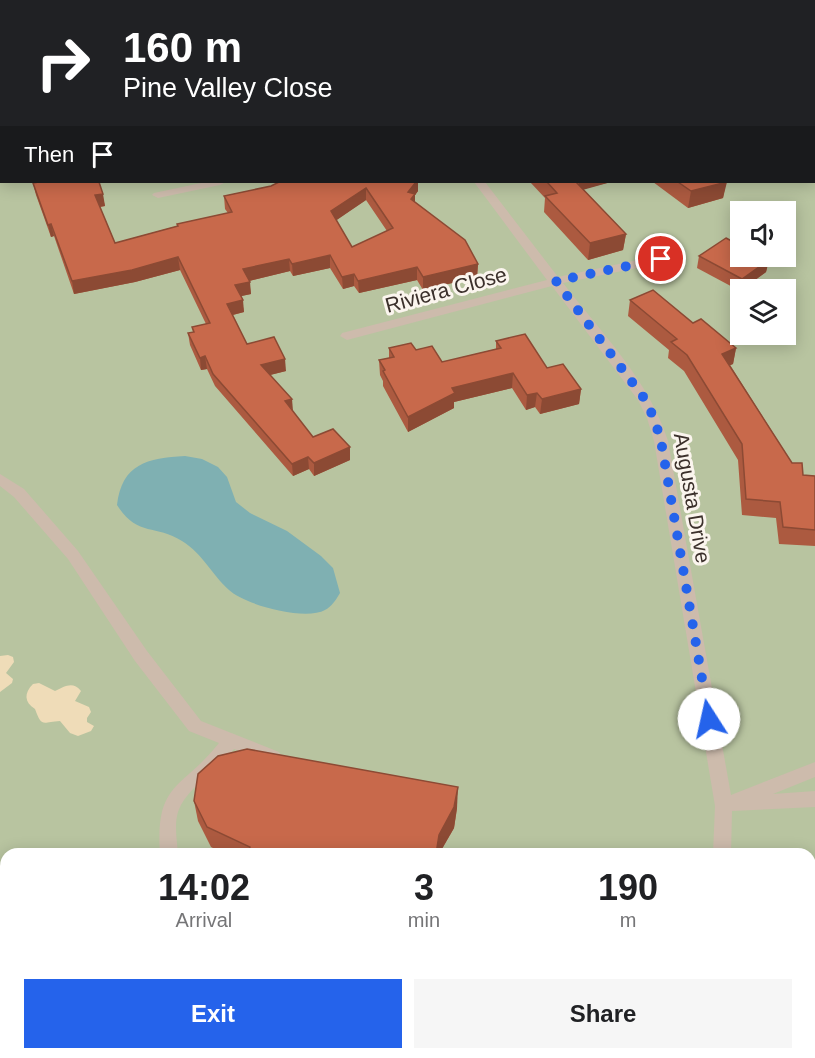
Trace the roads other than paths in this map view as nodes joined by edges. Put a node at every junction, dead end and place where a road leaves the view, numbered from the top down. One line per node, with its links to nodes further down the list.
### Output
1 (215, 183): 3 (street)
2 (480, 183): 5 (street, Augusta Drive)
3 (158, 195)
4 (661, 259): 5 (street, Riviera Close)
5 (556, 281): 6 (street, Riviera Close); 12 (street, Augusta Drive)
6 (347, 336)
7 (0, 479): 8 (street)
8 (230, 741): 9 (street); 13 (street)
9 (289, 762)
10 (815, 769): 12 (street)
11 (815, 799): 12 (street)
12 (724, 806): 14 (street, Augusta Drive)
13 (169, 848)
14 (722, 848)

